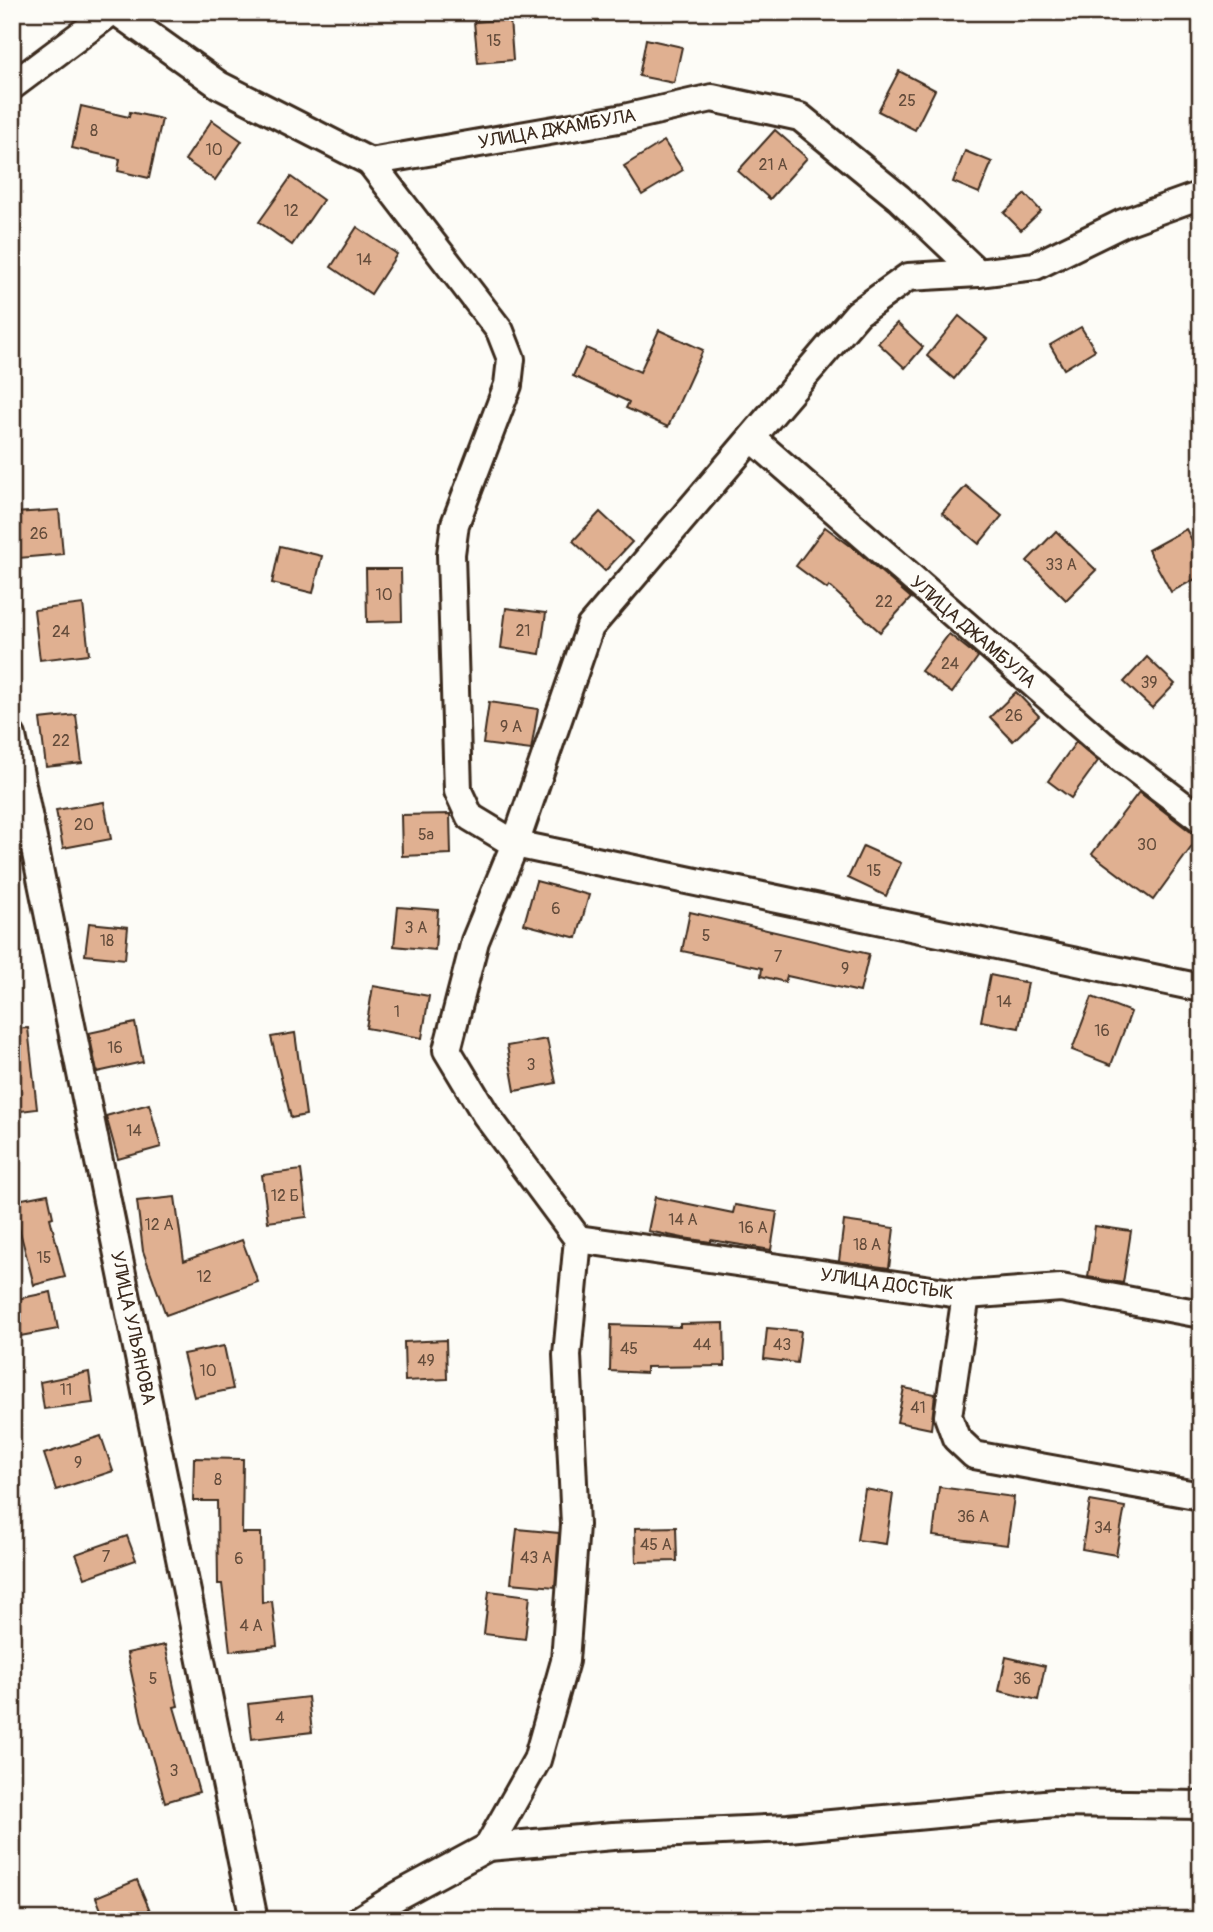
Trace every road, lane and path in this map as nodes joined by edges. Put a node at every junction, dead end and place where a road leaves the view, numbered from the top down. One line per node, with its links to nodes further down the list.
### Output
1 (111, 12): 3 (street)
2 (117, 12): 4 (street)
3 (12, 86)
4 (370, 162): 6 (street, УЛИЦА ДЖАМБУЛА); 10 (street)
5 (1201, 195): 6 (street)
6 (978, 273): 7 (street)
7 (752, 438): 9 (street, УЛИЦА ДЖАМБУЛА); 10 (street)
8 (12, 736): 18 (street, УЛИЦА УЛЬЯНОВА)
9 (1201, 819)
10 (515, 844): 11 (street); 12 (street)
11 (1201, 988)
12 (578, 1239): 13 (street, УЛИЦА ДОСТЫК); 17 (street)
13 (966, 1295): 14 (street); 15 (street, УЛИЦА ДОСТЫК)
14 (1201, 1314)
15 (1201, 1496)
16 (1201, 1805): 17 (street)
17 (488, 1847): 19 (street)
18 (254, 1920)
19 (359, 1920)

